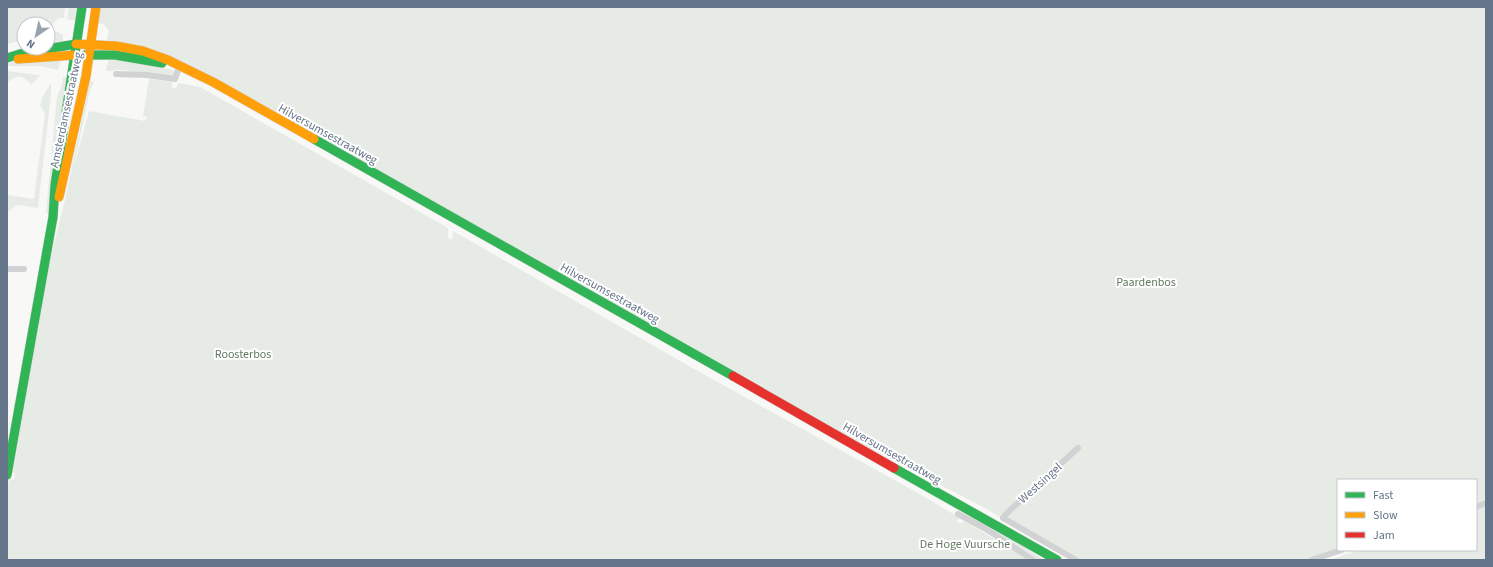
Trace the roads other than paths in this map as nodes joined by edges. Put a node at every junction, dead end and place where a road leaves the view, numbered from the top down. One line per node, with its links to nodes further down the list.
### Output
1 (82, 7): 4 (main road, Amsterdamsestraatweg)
2 (96, 7): 3 (main road, Amsterdamsestraatweg)
3 (92, 43): 4 (main road, Hilversumsestraatweg); 6 (main road, Amsterdamsestraatweg); 8 (main road, Hilversumsestraatweg)
4 (76, 44): 5 (main road, Amsterdamsestraatweg); 7 (main road, Hilversumsestraatweg)
5 (74, 55): 6 (main road, Hilversumsestraatweg); 7 (main road, Hilversumsestraatweg); 10 (main road, Amsterdamsestraatweg)
6 (90, 55): 8 (main road, Hilversumsestraatweg); 10 (main road, Amsterdamsestraatweg)
7 (7, 58)
8 (179, 67): 9 (street); 16 (main road, Hilversumsestraatweg)
9 (116, 74)
10 (53, 217): 14 (main road, Amsterdamsestraatweg)
11 (7, 268): 12 (street)
12 (24, 269)
13 (1078, 448): 21 (street, Westsingel)
14 (7, 476)
15 (958, 514): 18 (street)
16 (1002, 530): 19 (main road, Hilversumsestraatweg); 20 (main road, Hilversumsestraatweg)
17 (1339, 551): 22 (street)
18 (1033, 560)
19 (1047, 560)
20 (1057, 560)
21 (1076, 560)
22 (1311, 560)

